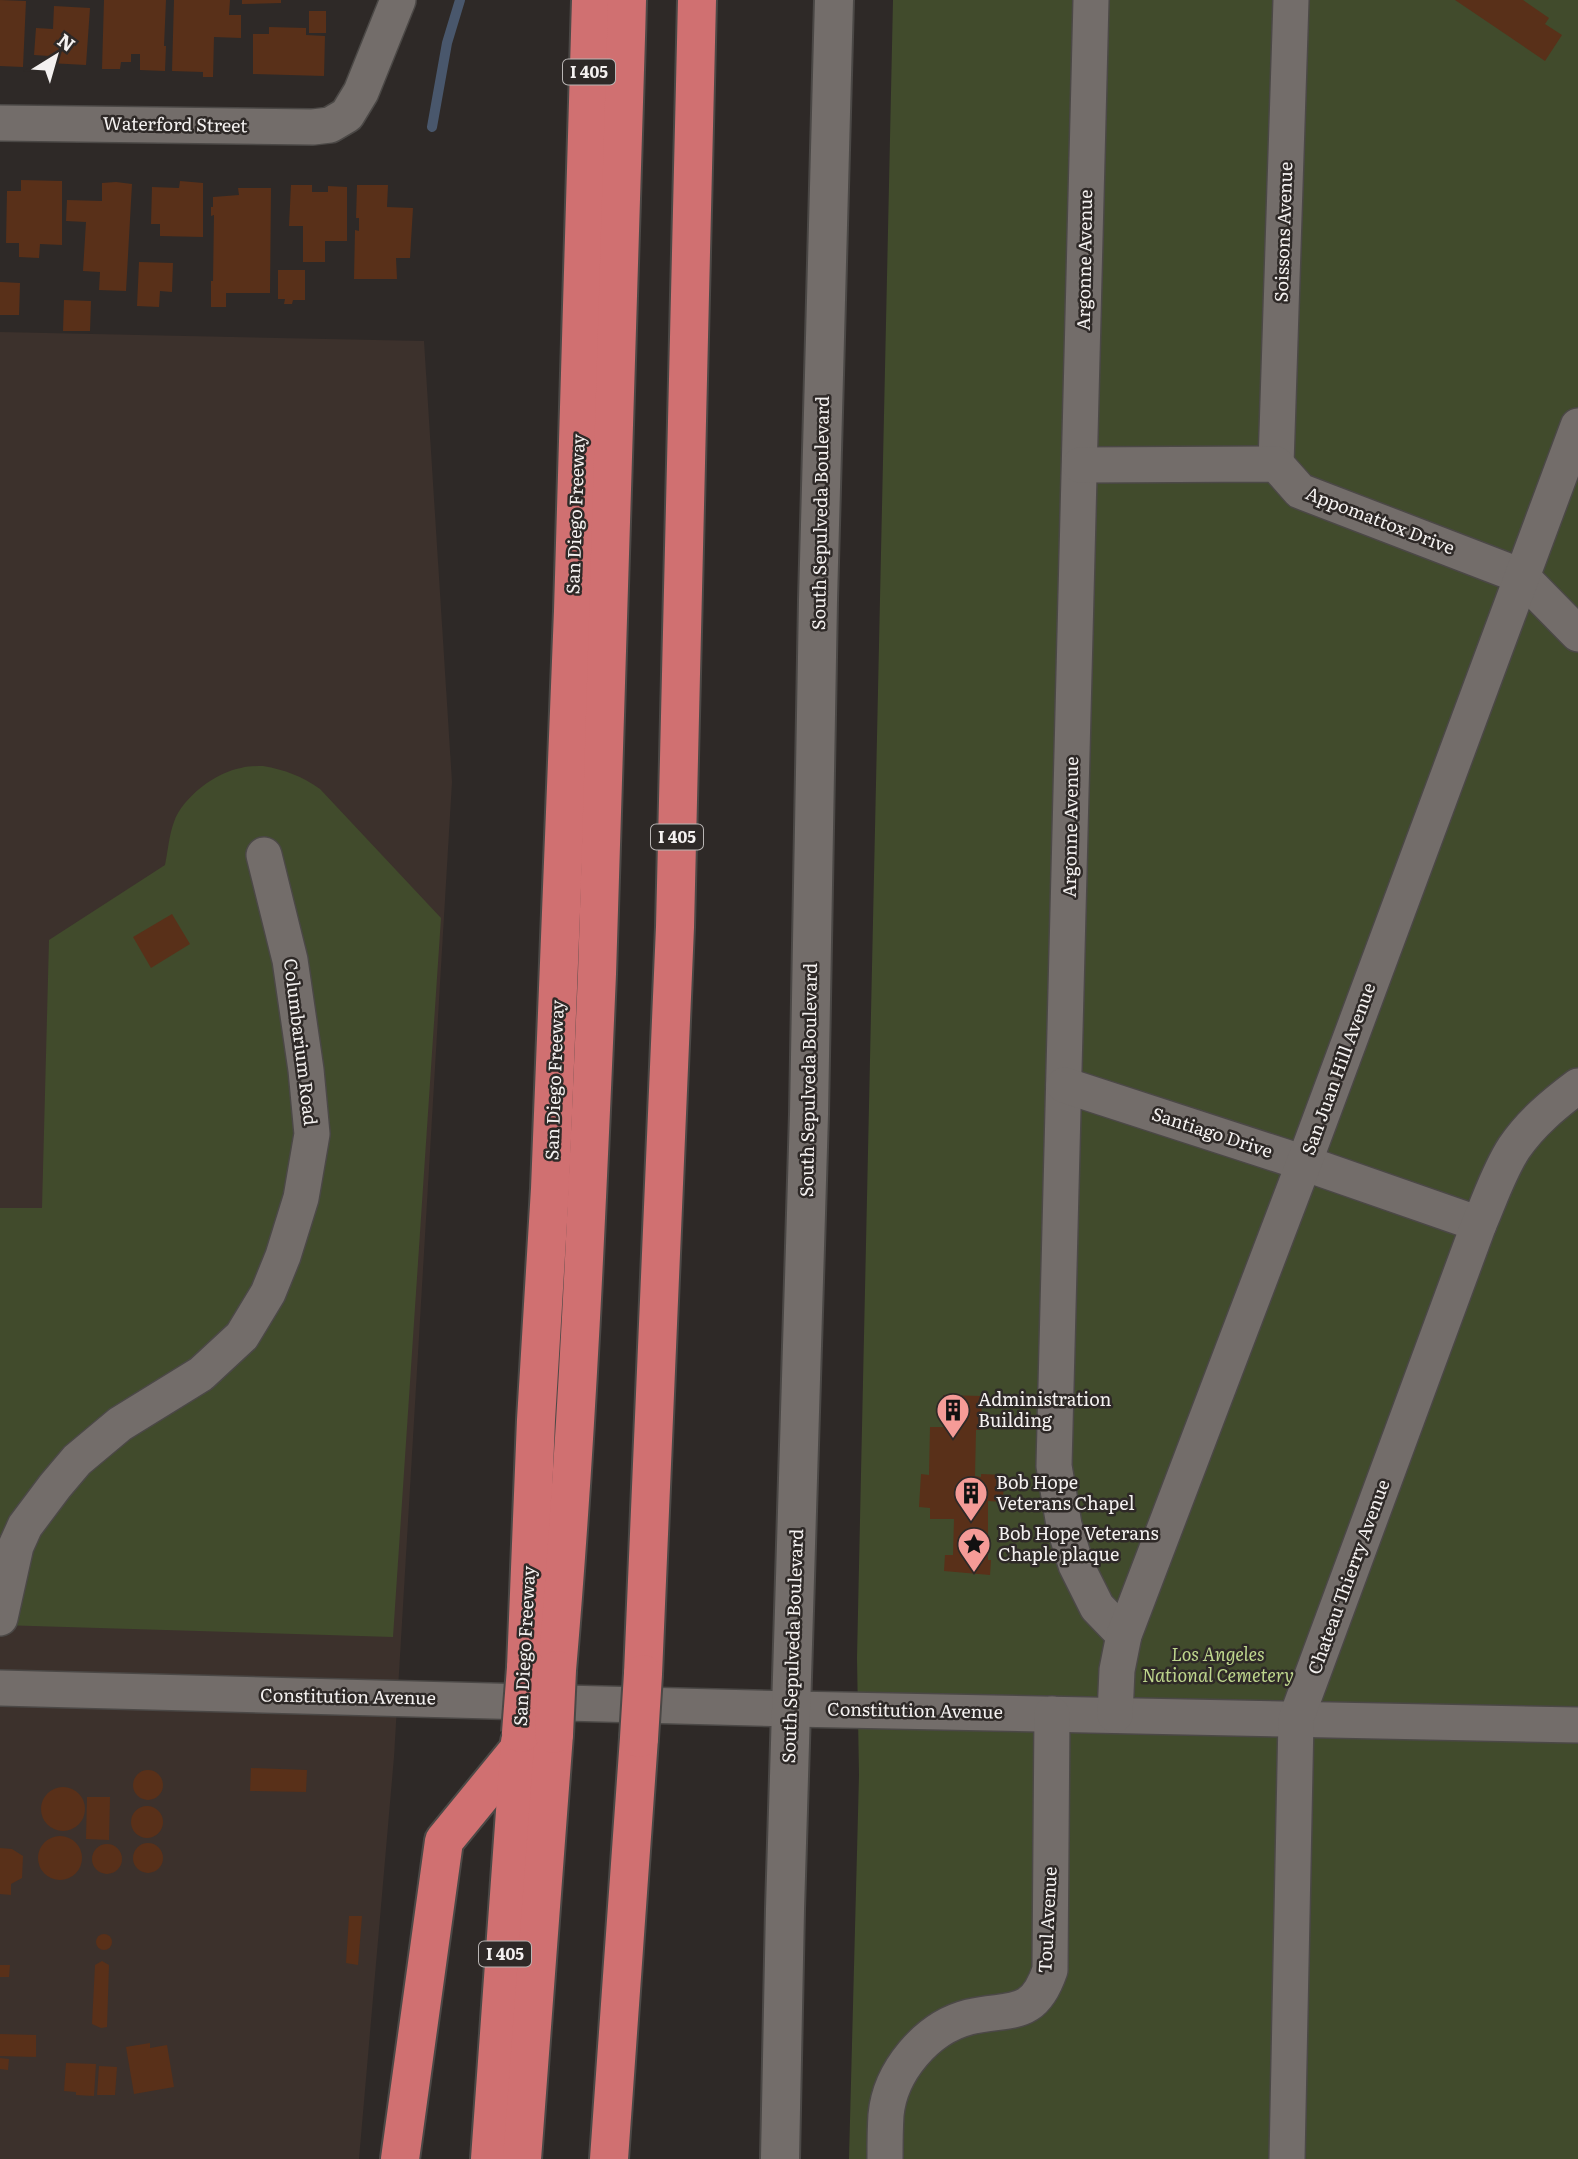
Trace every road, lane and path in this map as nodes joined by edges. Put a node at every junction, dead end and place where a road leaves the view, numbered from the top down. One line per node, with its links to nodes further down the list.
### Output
1 (398, 0): 8 (street, Waterford Street)
2 (591, 0): 21 (highway, San Diego Freeway / I 405)
3 (627, 0): 21 (highway)
4 (697, 0): 29 (highway, I 405, bridge)
5 (834, 0): 23 (main road, South Sepulveda Boulevard)
6 (1091, 0): 11 (street, Argonne Avenue)
7 (1291, 0): 10 (street, Soissons Avenue)
8 (0, 123)
9 (1578, 426): 12 (street, San Juan Hill Avenue)
10 (1276, 464): 11 (street); 12 (street, Appomattox Drive)
11 (1080, 465): 15 (street, Argonne Avenue)
12 (1521, 576): 13 (street, Appomattox Drive); 17 (street, San Juan Hill Avenue)
13 (1578, 634)
14 (264, 855): 19 (street, Columbarium Road)
15 (1064, 1085): 17 (street, Santiago Drive); 20 (street, Argonne Avenue)
16 (1578, 1086): 18 (street, Chateau Thierry Avenue)
17 (1304, 1163): 18 (street, Santiago Drive); 20 (street, San Juan Hill Avenue)
18 (1479, 1224): 26 (street, Chateau Thierry Avenue)
19 (0, 1618)
20 (1124, 1635): 25 (street, San Juan Hill Avenue)
21 (541, 1669): 28 (highway, San Diego Freeway / I 405, bridge)
22 (0, 1688): 23 (street, Constitution Avenue)
23 (792, 1709): 24 (street, Constitution Avenue); 33 (main road, South Sepulveda Boulevard)
24 (1052, 1714): 25 (street, Constitution Avenue); 34 (street, Toul Avenue)
25 (1115, 1715): 26 (street, Constitution Avenue)
26 (1296, 1719): 27 (street, Constitution Avenue); 35 (street, Chateau Thierry Avenue)
27 (1578, 1725)
28 (531, 1738): 30 (highway); 31 (highway, San Diego Freeway / I 405); 32 (highway)
29 (610, 2153)
30 (400, 2159)
31 (490, 2159)
32 (522, 2159)
33 (780, 2159)
34 (885, 2159)
35 (1287, 2159)

